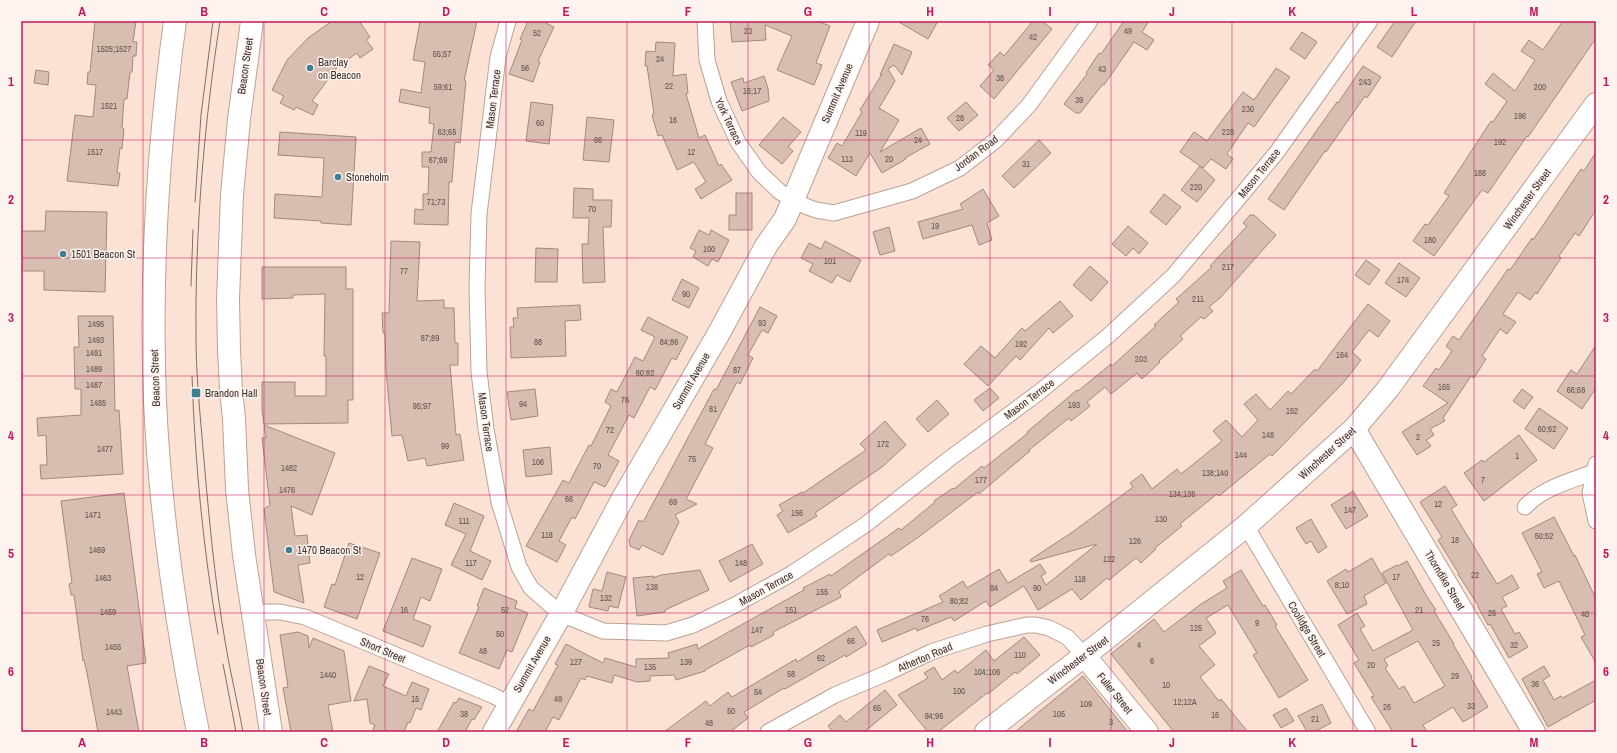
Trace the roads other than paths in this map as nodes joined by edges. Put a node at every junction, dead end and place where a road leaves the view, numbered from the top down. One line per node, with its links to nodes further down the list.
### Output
1 (175, 21): 19 (street, Beacon Street)
2 (252, 21): 15 (street, Beacon Street)
3 (508, 21): 16 (street, Mason Terrace)
4 (705, 21): 9 (street, York Terrace)
5 (868, 21): 9 (street, Summit Avenue)
6 (1090, 21): 9 (street, Jordan Road)
7 (1370, 21): 16 (street, Mason Terrace)
8 (1596, 104): 10 (street, Winchester Street)
9 (793, 199): 16 (street, Summit Avenue)
10 (1354, 430): 14 (street, Winchester Street); 26 (street, Thorndike Street)
11 (1595, 468): 12 (street); 13 (street)
12 (1525, 507)
13 (1596, 522)
14 (1246, 526): 17 (street, Winchester Street); 25 (street, Coolidge Street)
15 (253, 612): 18 (street, Short Street); 20 (street, Beacon Street)
16 (561, 614): 18 (street, Summit Avenue)
17 (1084, 655): 22 (street, Atherton Road); 23 (street, Winchester Street); 24 (street, Fuller Street)
18 (509, 704): 21 (street, Summit Avenue)
19 (198, 732)
20 (271, 732)
21 (494, 732)
22 (768, 732)
23 (986, 732)
24 (1147, 732)
25 (1368, 732)
26 (1534, 732)

